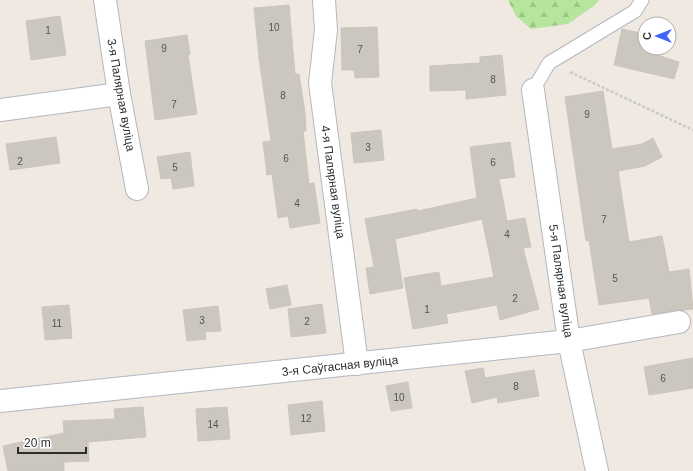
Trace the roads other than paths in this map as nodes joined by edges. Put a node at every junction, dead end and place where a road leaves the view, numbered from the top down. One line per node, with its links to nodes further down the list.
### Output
1 (105, 0): 5 (street, 3-я Палярная вуліца)
2 (324, 0): 10 (street, 4-я Палярная вуліца)
3 (642, 0): 4 (lane)
4 (533, 90): 9 (street, 5-я Палярная вуліца)
5 (119, 94): 6 (street); 7 (street, 3-я Палярная вуліца)
6 (0, 110)
7 (137, 189)
8 (678, 322): 9 (street, 3-я Саўгасная вуліца)
9 (570, 341): 10 (street, 3-я Саўгасная вуліца); 12 (street, 5-я Палярная вуліца)
10 (357, 364): 11 (street, 3-я Саўгасная вуліца)
11 (0, 401)
12 (597, 471)

